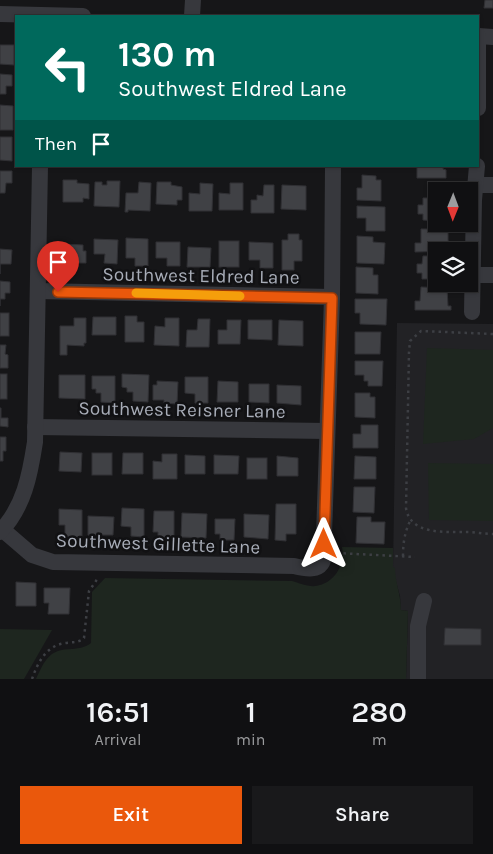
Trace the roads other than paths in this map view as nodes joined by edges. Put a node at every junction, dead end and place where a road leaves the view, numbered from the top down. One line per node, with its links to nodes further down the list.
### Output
1 (193, 0): 4 (street)
2 (0, 14): 3 (street)
3 (22, 15)
4 (192, 15)
5 (483, 36): 6 (street)
6 (479, 94)
7 (40, 167): 15 (street)
8 (333, 167): 17 (street)
9 (477, 167): 10 (street)
10 (476, 182)
11 (478, 185): 12 (street)
12 (493, 185)
13 (478, 275): 14 (street)
14 (493, 276)
15 (38, 291): 17 (street, Southwest Eldred Lane); 19 (street)
16 (473, 292): 18 (street)
17 (332, 298): 20 (street)
18 (472, 312)
19 (36, 427): 20 (street, Southwest Reisner Lane); 21 (street)
20 (327, 431): 21 (street, Southwest Gillette Lane)
21 (1, 531)
22 (424, 601): 23 (street)
23 (418, 679)

